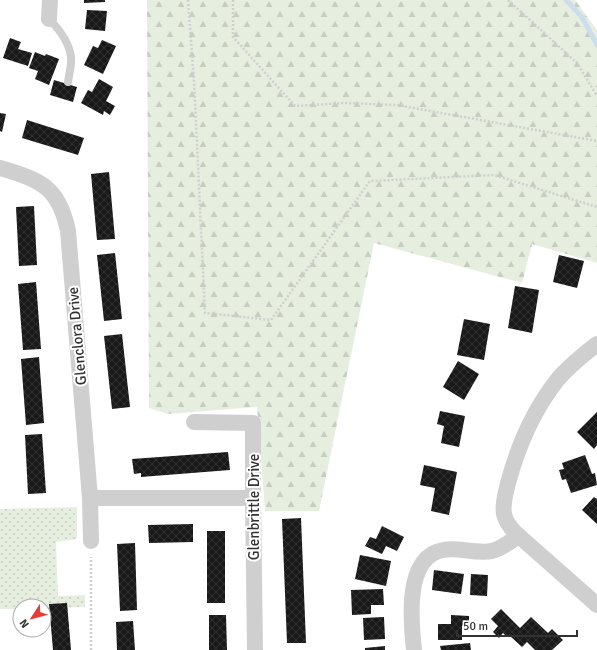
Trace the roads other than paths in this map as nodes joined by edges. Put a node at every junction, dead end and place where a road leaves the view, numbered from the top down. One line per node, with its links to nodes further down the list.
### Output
1 (50, 0): 2 (street)
2 (48, 19): 3 (lane)
3 (68, 82)
4 (0, 168): 7 (street, Glenclora Drive)
5 (597, 344): 9 (street)
6 (194, 422): 8 (street, Glenbrittle Drive)
7 (90, 498): 8 (street); 10 (street, Glenclora Drive)
8 (253, 498): 12 (street, Glenbrittle Drive)
9 (519, 536): 11 (street); 13 (street)
10 (91, 541)
11 (597, 606)
12 (255, 650)
13 (414, 650)

